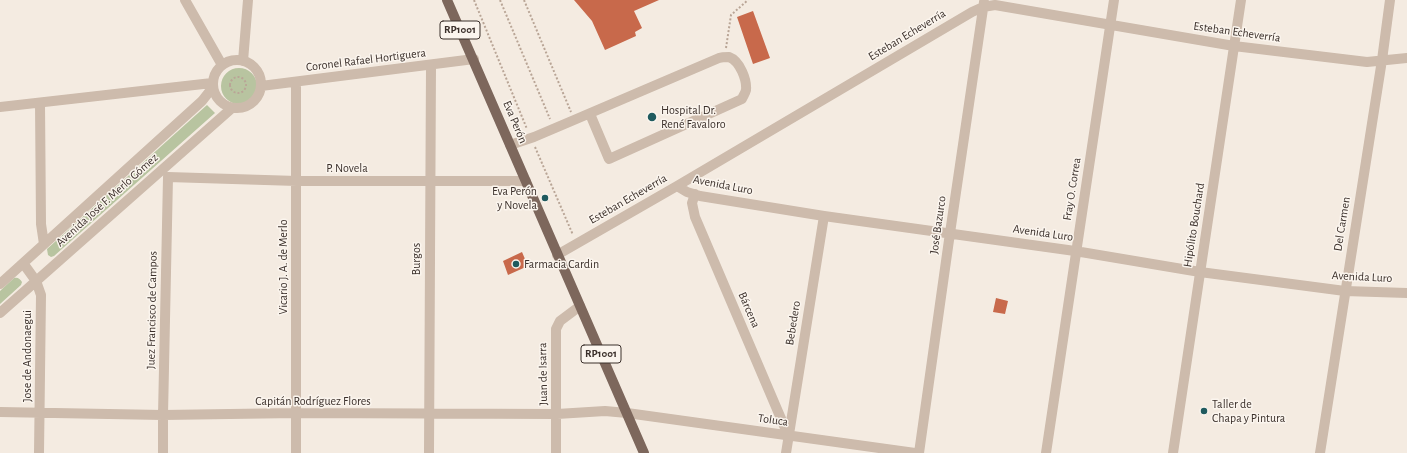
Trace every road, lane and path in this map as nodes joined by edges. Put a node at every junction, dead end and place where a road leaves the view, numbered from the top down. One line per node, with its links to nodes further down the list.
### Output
1 (185, 0): 19 (street)
2 (248, 0): 18 (street)
3 (447, 0): 16 (main road, Eva Perón / RP1001)
4 (475, 0): 31 (path)
5 (500, 0): 30 (path)
6 (524, 0): 29 (path)
7 (748, 0): 14 (path)
8 (1114, 0): 12 (street, Fray O. Correa)
9 (1241, 0): 13 (street, Hipólito Bouchard)
10 (1390, 0): 17 (street, Del Carmen)
11 (984, 4): 12 (street, Esteban Echeverría); 37 (street, Esteban Echeverría); 40 (street, José Bazurco)
12 (1110, 25): 13 (street, Esteban Echeverría); 43 (street, Fray O. Correa)
13 (1234, 46): 17 (street, Esteban Echeverría); 46 (street, Hipólito Bouchard)
14 (724, 57): 28 (street); 28 (street)
15 (1407, 58): 17 (street, Esteban Echeverría)
16 (474, 59): 20 (street, Coronel Rafael Hortiguera); 32 (main road, Eva Perón / RP1001)
17 (1382, 60): 49 (street, Del Carmen)
18 (243, 61): 19 (street); 24 (street)
19 (222, 65): 23 (street, Avenida José F. Merlo Gómez)
20 (431, 65): 22 (street, Coronel Rafael Hortiguera); 34 (street, Burgos)
21 (230, 82): 21 (path)
22 (296, 82): 24 (street, Coronel Rafael Hortiguera); 35 (street, Vicario J. A. de Merlo)
23 (213, 85): 25 (street); 27 (street); 41 (street, Avenida José F. Merlo Gómez)
24 (261, 86): 27 (street)
25 (40, 103): 26 (street); 41 (street)
26 (0, 107)
27 (232, 108): 33 (street, Avenida José F. Merlo Gómez)
28 (590, 114): 29 (street)
29 (574, 120): 30 (street)
30 (555, 129): 31 (street)
31 (531, 138): 32 (street); 42 (path)
32 (510, 145): 36 (main road, Eva Perón / RP1001)
33 (164, 174): 35 (street, P. Novela); 47 (street, Avenida José F. Merlo Gómez); 59 (street, Juez Francisco de Campos)
34 (430, 180): 35 (street, P. Novela); 36 (street, P. Novela); 57 (street, Burgos)
35 (297, 181): 55 (street, Vicario J. A. de Merlo)
36 (526, 181): 44 (main road, Eva Perón / RP1001)
37 (677, 186): 38 (street, Avenida Luro); 42 (street, Esteban Echeverría)
38 (695, 194): 39 (street, Avenida Luro); 60 (street, Bárcena)
39 (824, 216): 40 (street, Avenida Luro); 60 (street, Bebedero)
40 (950, 233): 43 (street, Avenida Luro); 69 (street, José Bazurco)
41 (44, 244): 45 (street, Avenida José F. Merlo Gómez)
42 (577, 244): 44 (street, Esteban Echeverría)
43 (1075, 251): 46 (street, Avenida Luro); 70 (street, Fray O. Correa)
44 (557, 255): 51 (main road, RP1001)
45 (23, 263): 47 (street, Jose de Andonaegui); 48 (street, Avenida José F. Merlo Gómez)
46 (1200, 272): 49 (street, Avenida Luro); 71 (street, Hipólito Bouchard)
47 (36, 281): 52 (street, Avenida José F. Merlo Gómez); 54 (street, Jose de Andonaegui)
48 (0, 284)
49 (1345, 291): 50 (street, Avenida Luro); 72 (street, Del Carmen)
50 (1407, 292)
51 (580, 306): 56 (main road, RP1001); 58 (street, Juan de Isarra)
52 (0, 313)
53 (0, 412): 54 (street, Capitán Rodríguez Flores)
54 (40, 412): 59 (street, Capitán Rodríguez Flores); 61 (street, Jose de Andonaegui)
55 (296, 413): 57 (street, Capitán Rodríguez Flores); 59 (street, Capitán Rodríguez Flores); 63 (street, Vicario J. A. de Merlo)
56 (627, 413): 58 (street, Capitán Rodríguez Flores); 60 (street, Toluca); 66 (main road, RP1001)
57 (428, 414): 58 (street, Capitán Rodríguez Flores); 64 (street, Burgos)
58 (557, 414): 65 (street, Juan de Isarra)
59 (163, 415): 62 (street, Juez Francisco de Campos)
60 (788, 435): 67 (street, Bebedero); 68 (street, Toluca)
61 (39, 453)
62 (163, 453)
63 (296, 453)
64 (429, 453)
65 (556, 453)
66 (644, 453)
67 (786, 453)
68 (915, 453)
69 (919, 453)
70 (1046, 453)
71 (1173, 453)
72 (1320, 453)

